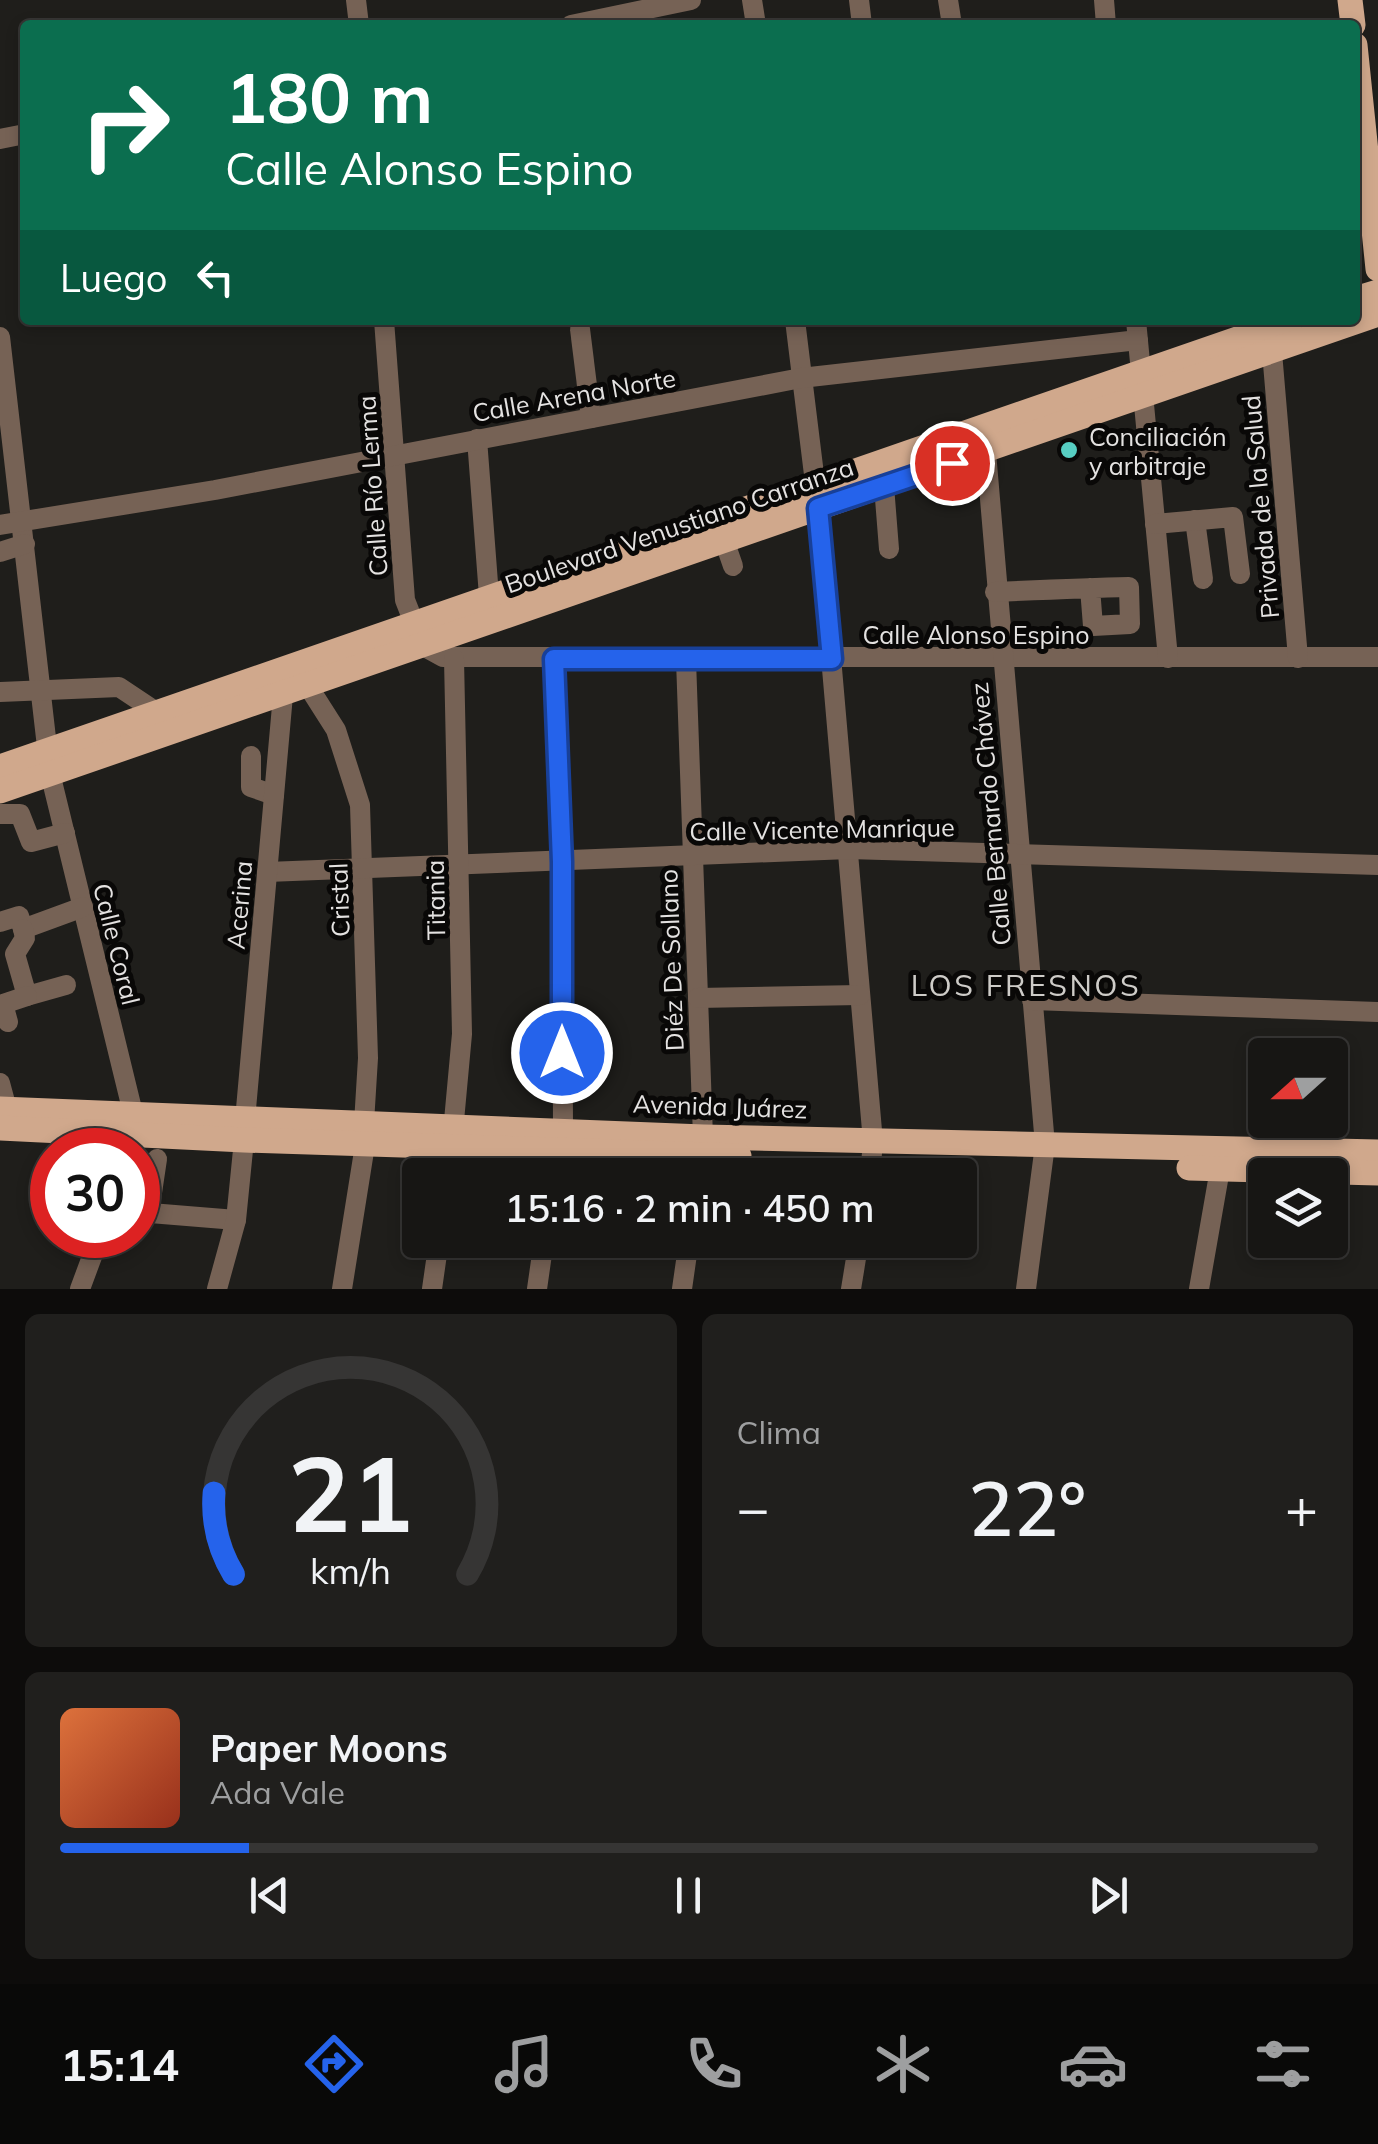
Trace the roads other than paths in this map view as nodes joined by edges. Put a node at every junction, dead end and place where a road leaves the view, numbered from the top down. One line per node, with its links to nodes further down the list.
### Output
1 (691, 0): 2 (street)
2 (595, 20)
3 (1360, 109): 4 (main road)
4 (1378, 269)
5 (384, 325): 19 (street, Calle Río Lerma)
6 (796, 325): 14 (street)
7 (1277, 325): 13 (main road, Boulevard Venustiano Carranza)
8 (1347, 325): 12 (main road, Boulevard Venustiano Carranza)
9 (580, 328): 16 (street)
10 (1137, 330): 13 (street); 14 (street, Calle Arena Norte)
11 (0, 337): 23 (street, Calle Coral)
12 (1272, 352): 15 (main road, Boulevard Venustiano Carranza); 38 (street, Privada de la Salud)
13 (1141, 370): 15 (street); 21 (main road, Boulevard Venustiano Carranza)
14 (801, 378): 16 (street, Calle Arena Norte); 21 (street)
15 (1142, 396): 18 (main road, Boulevard Venustiano Carranza); 24 (street)
16 (591, 418): 17 (street, Calle Arena Norte)
17 (477, 439): 19 (street, Calle Arena Norte); 34 (street)
18 (986, 452): 20 (main road, Boulevard Venustiano Carranza); 33 (street, Calle Bernardo Chávez)
19 (394, 454): 23 (street, Calle Arena Norte); 35 (street, Calle Río Lerma)
20 (884, 486): 21 (main road, Boulevard Venustiano Carranza); 27 (street)
21 (816, 496): 25 (main road, Boulevard Venustiano Carranza); 34 (main road, Boulevard Venustiano Carranza); 41 (street)
22 (1195, 520): 24 (street); 30 (street); 31 (street)
23 (11, 523): 26 (street, Calle Coral)
24 (1155, 524): 37 (street)
25 (724, 540): 29 (street); 35 (main road, Boulevard Venustiano Carranza)
26 (25, 544): 28 (street); 45 (street, Calle Coral)
27 (889, 549)
28 (0, 552)
29 (733, 566)
30 (1240, 574)
31 (1202, 579)
32 (1090, 588): 33 (street)
33 (995, 592): 43 (street, Calle Bernardo Chávez)
34 (489, 596): 35 (main road, Boulevard Venustiano Carranza)
35 (418, 634): 39 (street); 44 (main road, Boulevard Venustiano Carranza); 48 (main road, Boulevard Venustiano Carranza)
36 (1378, 657): 38 (street, Calle Alonso Espino)
37 (1168, 658): 38 (street, Calle Alonso Espino); 43 (street, Calle Alonso Espino)
38 (1298, 658)
39 (454, 659): 40 (street, Calle Alonso Espino); 60 (street, Titania)
40 (554, 659): 42 (street, Calle Alonso Espino); 59 (street)
41 (832, 659): 42 (street, Calle Alonso Espino); 43 (street, Calle Alonso Espino); 56 (street)
42 (686, 660): 58 (street, Diéz De Sollano)
43 (1000, 660): 57 (street, Calle Bernardo Chávez)
44 (308, 686): 47 (main road, Boulevard Venustiano Carranza); 62 (street, Cristal)
45 (38, 690): 46 (street); 48 (street); 50 (street, Calle Coral)
46 (0, 692)
47 (283, 695): 50 (main road, Boulevard Venustiano Carranza); 53 (street, Acerina)
48 (155, 711): 50 (main road, Boulevard Venustiano Carranza)
49 (251, 756): 53 (street)
50 (48, 761): 51 (main road, Boulevard Venustiano Carranza); 52 (main road, Boulevard Venustiano Carranza); 55 (street, Calle Coral)
51 (0, 767)
52 (0, 791)
53 (274, 795): 63 (street, Acerina)
54 (0, 814): 55 (street)
55 (65, 833): 64 (street, Calle Coral)
56 (848, 849): 57 (street, Calle Vicente Manrique); 58 (street, Calle Vicente Manrique); 69 (street)
57 (1019, 853): 61 (street, Calle Vicente Manrique); 72 (street, Calle Bernardo Chávez)
58 (692, 856): 59 (street, Calle Vicente Manrique); 71 (street, Diéz De Sollano)
59 (562, 862): 60 (street, Calle Vicente Manrique); 83 (street)
60 (459, 865): 62 (street, Calle Vicente Manrique); 82 (street, Titania)
61 (1378, 865)
62 (364, 868): 63 (street, Calle Vicente Manrique); 81 (street, Cristal)
63 (267, 872): 79 (street, Acerina)
64 (83, 907): 66 (street); 78 (street, Calle Coral)
65 (0, 922): 66 (street)
66 (23, 928): 67 (street)
67 (8, 957): 70 (street)
68 (66, 985): 70 (street)
69 (860, 995): 71 (street); 89 (street)
70 (27, 996): 74 (street)
71 (698, 998): 86 (street, Diéz De Sollano)
72 (1032, 1000): 73 (street); 85 (street, Calle Bernardo Chávez)
73 (1378, 1012)
74 (8, 1022)
75 (0, 1083): 76 (street)
76 (2, 1121): 77 (main road, Avenida Juárez)
77 (78, 1128)
78 (131, 1128)
79 (245, 1130): 80 (main road, Avenida Juárez); 81 (main road, Avenida Juárez); 93 (street, Acerina)
80 (160, 1132)
81 (364, 1134): 82 (main road, Avenida Juárez); 101 (street, Cristal)
82 (454, 1135): 83 (main road, Avenida Juárez); 87 (street, Titania)
83 (558, 1151): 86 (main road, Avenida Juárez)
84 (1378, 1152): 85 (main road, Avenida Juárez)
85 (1044, 1154): 89 (main road, Avenida Juárez); 90 (main road, Avenida Juárez); 106 (street, Calle Bernardo Chávez)
86 (701, 1156): 88 (main road, Avenida Juárez); 89 (main road, Avenida Juárez)
87 (451, 1158)
88 (670, 1158)
89 (872, 1158)
90 (1220, 1169): 91 (main road, Avenida Juárez); 107 (street)
91 (1378, 1173)
92 (160, 1213): 93 (street)
93 (236, 1220): 100 (street, Acerina)
94 (91, 1258): 99 (street)
95 (436, 1258): 102 (street)
96 (541, 1258): 103 (street)
97 (686, 1258): 104 (street)
98 (856, 1258): 105 (street)
99 (80, 1289)
100 (216, 1289)
101 (342, 1289)
102 (432, 1289)
103 (537, 1289)
104 (682, 1289)
105 (851, 1289)
106 (1026, 1289)
107 (1200, 1289)

